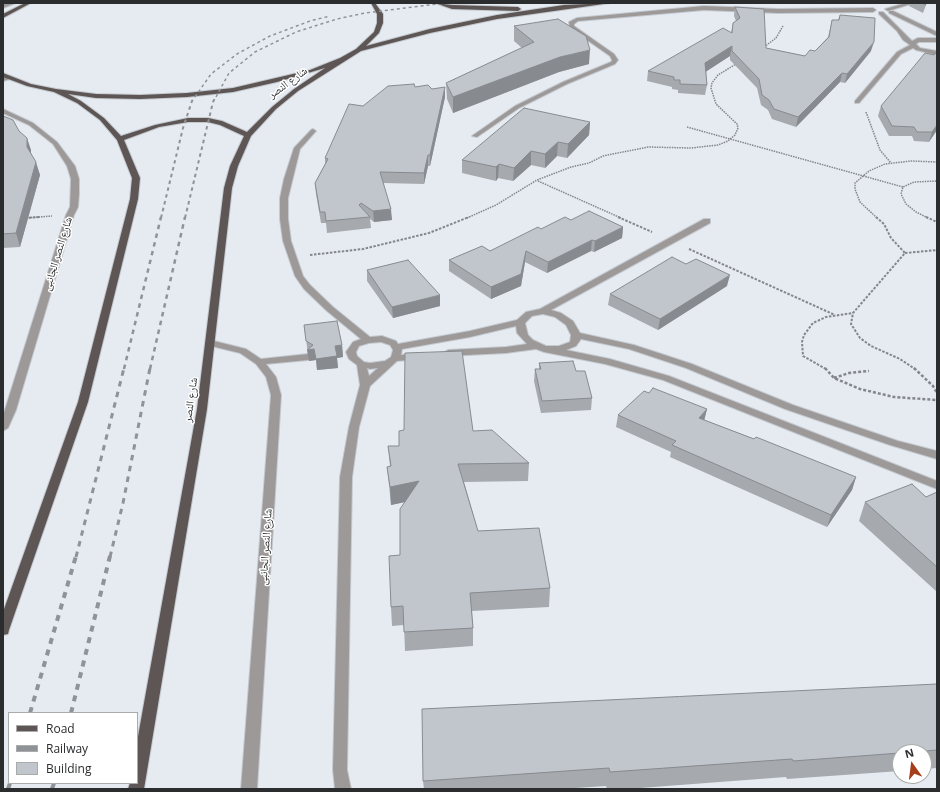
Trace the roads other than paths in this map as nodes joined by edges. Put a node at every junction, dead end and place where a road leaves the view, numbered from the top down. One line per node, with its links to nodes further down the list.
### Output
1 (14, 3): 8 (street)
2 (29, 3): 12 (main road)
3 (373, 3): 16 (main road)
4 (437, 3): 9 (main road)
5 (609, 3): 9 (main road)
6 (869, 3): 10 (street)
7 (912, 3): 11 (street)
8 (3, 6)
9 (546, 10): 16 (main road)
10 (880, 11): 11 (street); 15 (street); 25 (street)
11 (890, 11): 13 (street)
12 (3, 16)
13 (937, 34)
14 (937, 40): 15 (street)
15 (912, 45): 17 (street); 21 (street)
16 (358, 50): 18 (main road)
17 (937, 52)
18 (342, 59): 20 (main road); 24 (main road, شارع النصر)
19 (4, 77): 20 (main road)
20 (56, 91): 26 (main road)
21 (859, 100)
22 (3, 111): 43 (street, شارع النصر الجانبى)
23 (313, 131): 31 (street)
24 (248, 135): 26 (main road); 32 (main road, شارع النصر)
25 (475, 136)
26 (120, 139): 46 (main road)
27 (707, 221): 28 (street)
28 (543, 311): 29 (street); 30 (street)
29 (520, 322): 33 (street); 35 (street)
30 (576, 335): 36 (street); 44 (street)
31 (368, 340): 34 (street); 41 (street)
32 (210, 343): 40 (street, شارع النصر الجانبى); 47 (main road, شارع النصر)
33 (536, 346): 36 (street); 37 (street)
34 (397, 347): 35 (street); 39 (street)
35 (429, 348): 39 (street)
36 (552, 350): 45 (street)
37 (440, 354)
38 (308, 357): 40 (street)
39 (392, 360): 41 (street); 42 (street)
40 (260, 362): 48 (street, شارع النصر الجانبى)
41 (361, 364): 42 (street)
42 (365, 385): 49 (street)
43 (3, 428)
44 (937, 455)
45 (937, 485)
46 (3, 630)
47 (138, 777)
48 (249, 789)
49 (343, 789)

